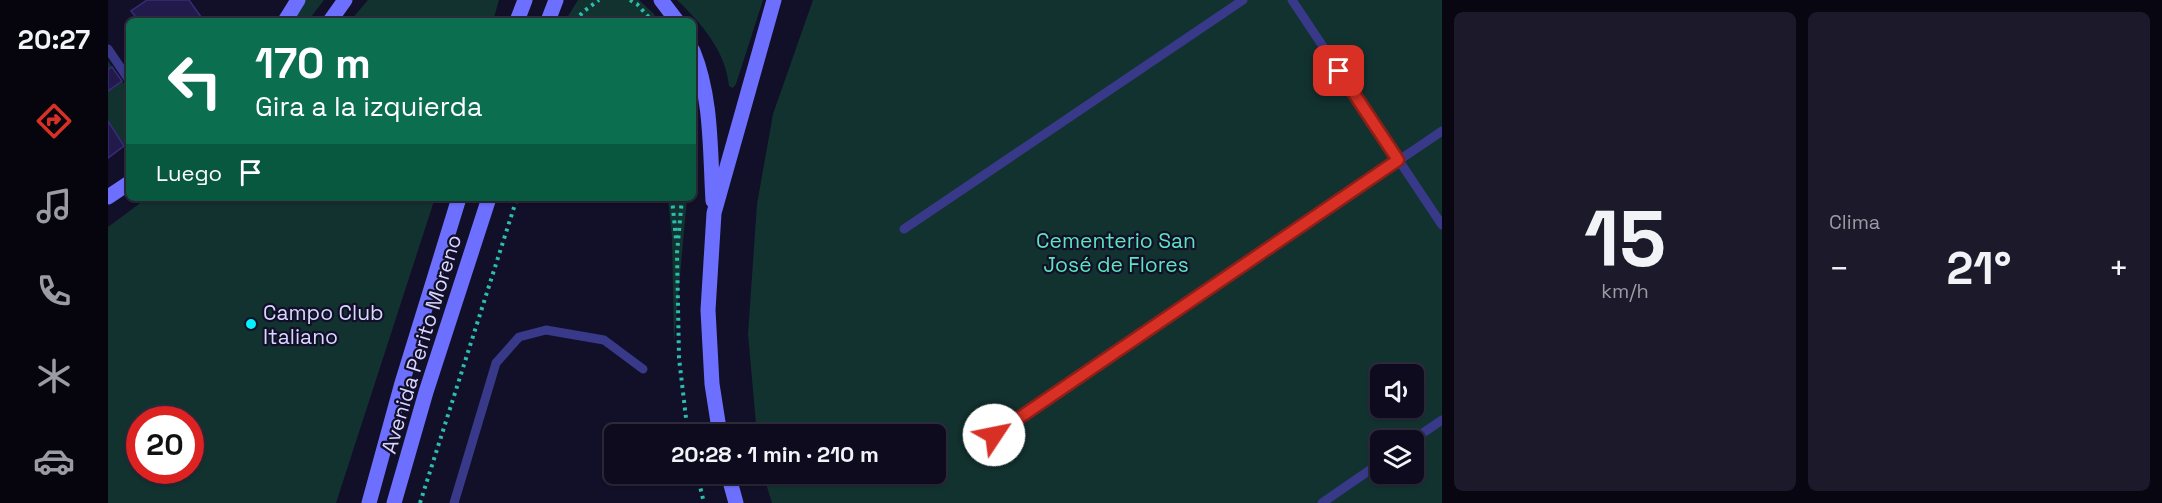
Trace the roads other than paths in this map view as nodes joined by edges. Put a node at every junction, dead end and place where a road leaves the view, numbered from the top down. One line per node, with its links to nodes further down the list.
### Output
1 (298, 0): 9 (main road)
2 (345, 0): 10 (main road)
3 (525, 0): 11 (main road)
4 (556, 0): 12 (main road)
5 (661, 0): 13 (main road)
6 (774, 0): 23 (main road)
7 (1244, 0): 25 (lane)
8 (1292, 0): 18 (lane)
9 (287, 18)
10 (332, 18)
11 (518, 18)
12 (549, 18)
13 (675, 18)
14 (108, 49): 16 (lane)
15 (696, 58): 23 (main road)
16 (126, 76)
17 (1442, 131): 18 (lane)
18 (1398, 160): 24 (lane); 30 (lane)
19 (126, 185): 20 (main road)
20 (108, 197)
21 (458, 201): 33 (main road, Avenida Perito Moreno)
22 (488, 201): 34 (main road, Avenida Perito Moreno)
23 (714, 213): 28 (main road)
24 (1442, 225)
25 (904, 229)
26 (644, 369): 35 (lane)
27 (1442, 420): 29 (lane)
28 (718, 424)
29 (1424, 432)
30 (994, 435)
31 (1370, 470): 37 (lane)
32 (731, 484): 36 (main road)
33 (369, 503)
34 (394, 503)
35 (454, 503)
36 (736, 503)
37 (1322, 503)

